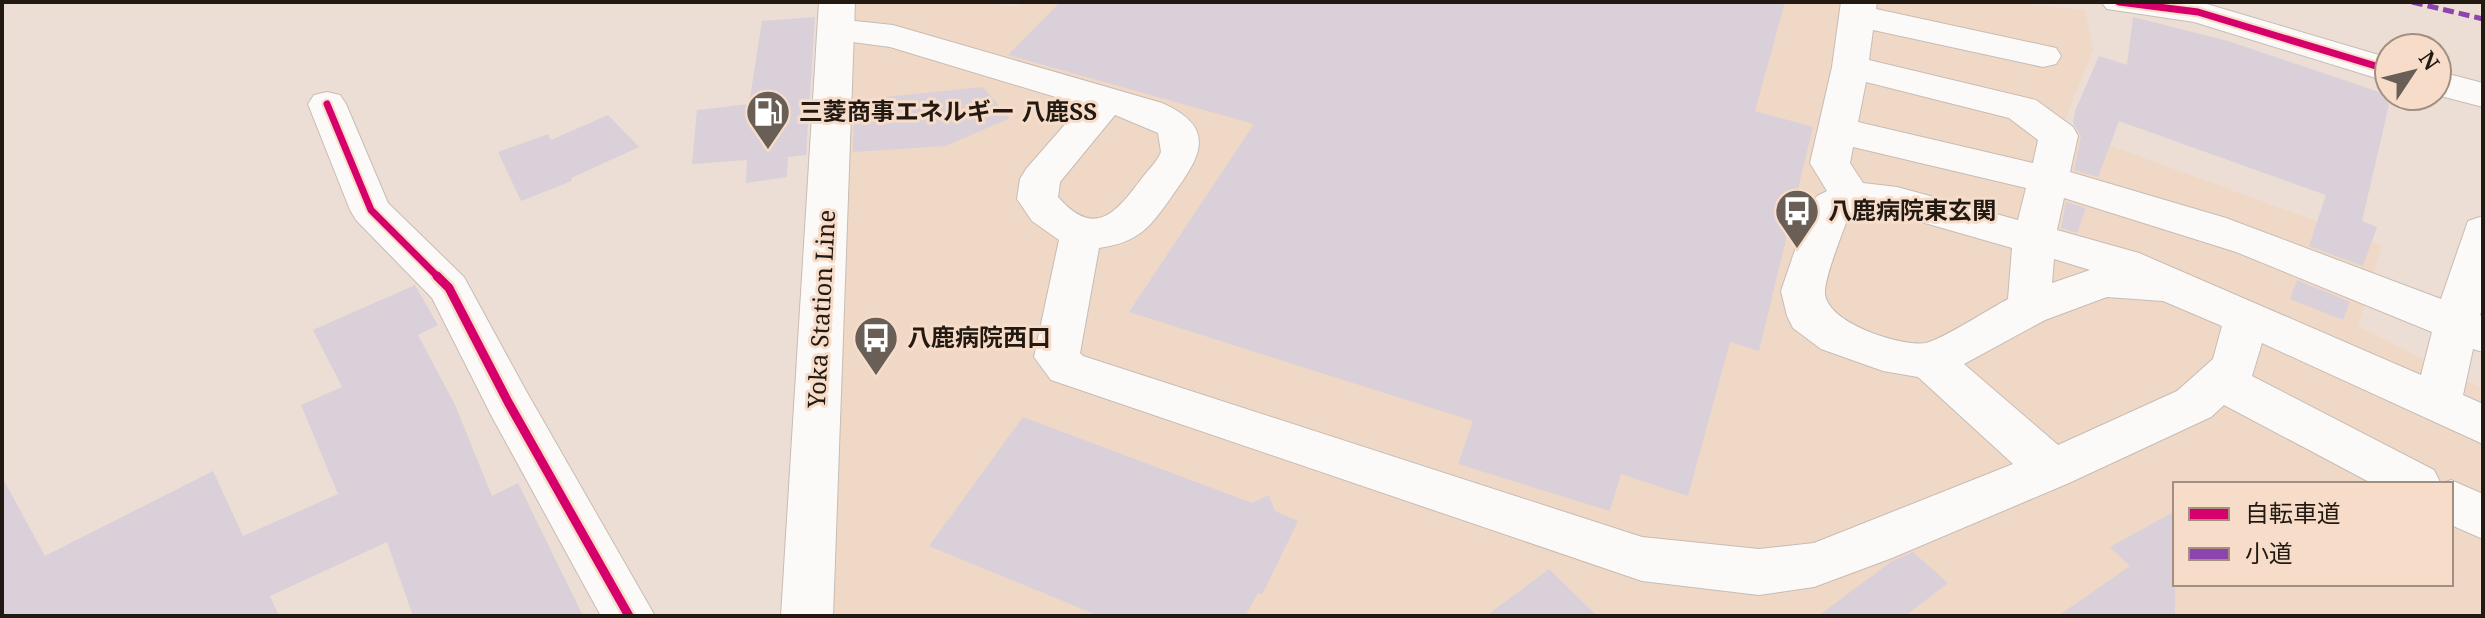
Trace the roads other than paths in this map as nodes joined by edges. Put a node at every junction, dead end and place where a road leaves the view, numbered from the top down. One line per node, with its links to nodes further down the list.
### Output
1 (2119, 2): 8 (street)
2 (2249, 2): 5 (street)
3 (1858, 9): 6 (street); 9 (street)
4 (836, 16): 13 (street); 34 (street, Yoka Station Line)
5 (2373, 41)
6 (2043, 56)
7 (2453, 62): 10 (street)
8 (2373, 65)
9 (1850, 67): 15 (street); 16 (street)
10 (2483, 69)
11 (2453, 87): 12 (street)
12 (2483, 95)
13 (1107, 100): 19 (street); 19 (street)
14 (327, 104): 33 (street)
15 (1837, 130): 16 (street); 17 (street)
16 (2048, 180): 20 (street); 24 (street)
17 (1850, 196): 20 (street); 25 (street)
18 (2483, 231): 24 (street)
19 (1081, 233): 29 (street)
20 (2034, 237): 21 (street); 22 (street)
21 (2168, 286): 22 (street); 23 (street)
22 (2029, 308): 25 (street)
23 (2246, 318): 26 (street); 27 (street)
24 (2470, 329): 27 (street)
25 (1931, 361): 29 (street)
26 (2220, 381): 29 (street); 30 (street)
27 (2438, 403): 28 (street)
28 (2483, 425)
29 (2052, 469)
30 (2413, 482)
31 (2453, 502): 32 (street)
32 (2483, 518)
33 (629, 616)
34 (807, 616)

